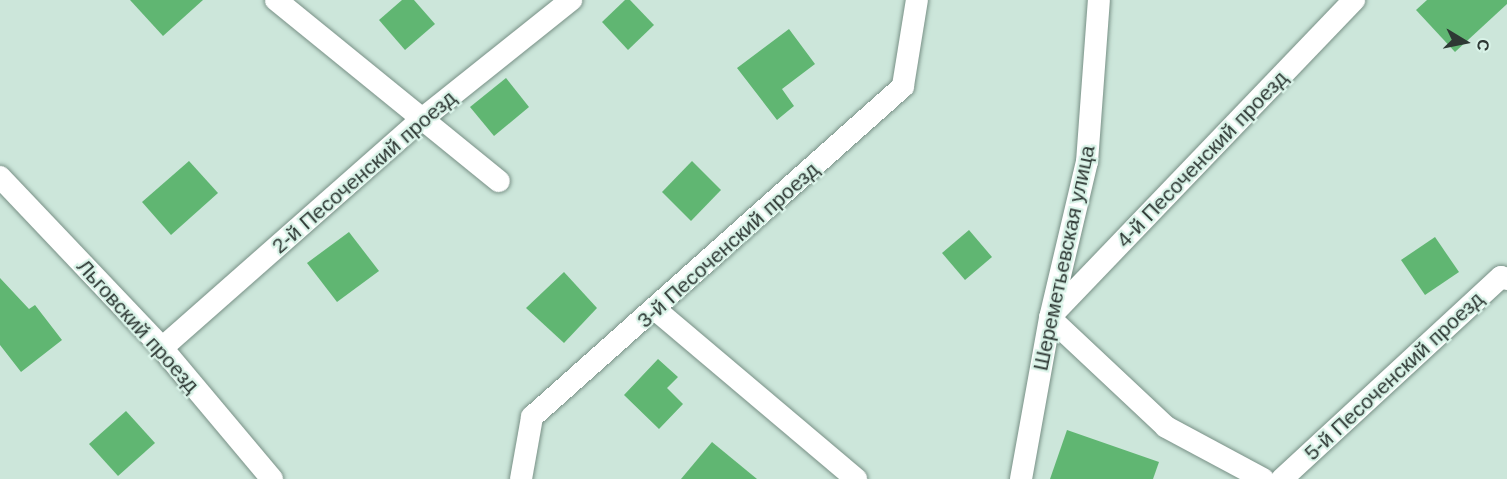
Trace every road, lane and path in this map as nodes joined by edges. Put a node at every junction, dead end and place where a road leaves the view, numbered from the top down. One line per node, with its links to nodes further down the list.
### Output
1 (571, 0): 6 (street, 2-й Песоченский проезд)
2 (917, 0): 10 (street, 3-й Песоченский проезд)
3 (1099, 0): 11 (street, Шереметьевская улица)
4 (1354, 0): 11 (street, 4-й Песоченский проезд)
5 (280, 1): 6 (street)
6 (422, 119): 8 (street); 12 (street, 2-й Песоченский проезд)
7 (0, 177): 12 (street, Льговский проезд)
8 (499, 181)
9 (1507, 279): 18 (street, 5-й Песоченский проезд)
10 (656, 310): 14 (street, 3-й Песоченский проезд); 15 (street)
11 (1050, 318): 16 (street, Шереметьевская улица); 17 (street)
12 (162, 348): 13 (street, Льговский проезд)
13 (272, 479)
14 (521, 479)
15 (856, 479)
16 (1021, 479)
17 (1263, 479)
18 (1282, 479)

